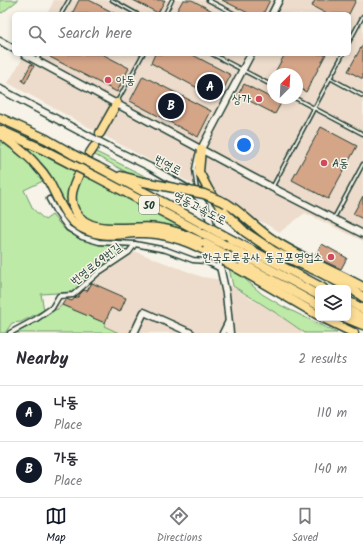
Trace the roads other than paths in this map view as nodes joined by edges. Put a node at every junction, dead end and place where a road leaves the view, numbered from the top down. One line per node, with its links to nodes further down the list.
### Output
1 (69, 0): 6 (lane)
2 (112, 0): 7 (lane)
3 (172, 0): 8 (lane)
4 (208, 0): 9 (lane)
5 (279, 0): 10 (street)
6 (62, 12)
7 (134, 12)
8 (166, 12)
9 (231, 12)
10 (273, 12)
11 (363, 17): 12 (lane)
12 (351, 38)
13 (0, 41): 14 (street)
14 (12, 48)
15 (28, 56): 21 (street)
16 (39, 56): 21 (lane)
17 (142, 56): 28 (lane)
18 (216, 56): 22 (lane)
19 (250, 56): 22 (street)
20 (342, 56): 23 (lane)
21 (37, 61): 28 (street)
22 (242, 70): 24 (lane); 35 (street)
23 (330, 78): 26 (lane); 29 (lane)
24 (267, 83)
25 (0, 89): 40 (street, 번영로)
26 (363, 96)
27 (303, 102): 29 (lane)
28 (117, 103): 32 (highway); 35 (street)
29 (314, 108): 34 (lane); 39 (lane)
30 (0, 118): 37 (highway, 영동고속도로 / 50, bridge)
31 (0, 130): 49 (highway, 영동고속도로 / 50, bridge)
32 (100, 133)
33 (0, 134): 45 (highway)
34 (363, 134)
35 (201, 149): 39 (street); 40 (lane); 50 (highway)
36 (363, 164): 42 (lane)
37 (101, 168): 47 (highway, 영동고속도로 / 50, bridge); 48 (highway, bridge)
38 (79, 174): 45 (highway)
39 (272, 188): 42 (street)
40 (196, 195): 46 (street, 번영로)
41 (50, 199): 44 (street, 번영로69번길)
42 (333, 219): 43 (street)
43 (363, 234)
44 (135, 244): 46 (street, 번영로69번길); 61 (street, 번영로69번길)
45 (205, 247): 51 (highway, bridge); 55 (highway, bridge)
46 (221, 269): 58 (street, 번영로)
47 (317, 285)
48 (363, 287)
49 (315, 292)
50 (363, 297)
51 (315, 303)
52 (351, 303): 53 (highway)
53 (363, 309)
54 (351, 312): 56 (highway)
55 (315, 313)
56 (363, 318)
57 (351, 320): 60 (highway)
58 (228, 321): 64 (street); 65 (street, 번영로)
59 (329, 321): 66 (highway)
60 (363, 325)
61 (10, 333)
62 (134, 333): 63 (street)
63 (191, 333)
64 (223, 333)
65 (230, 333)
66 (354, 333)

